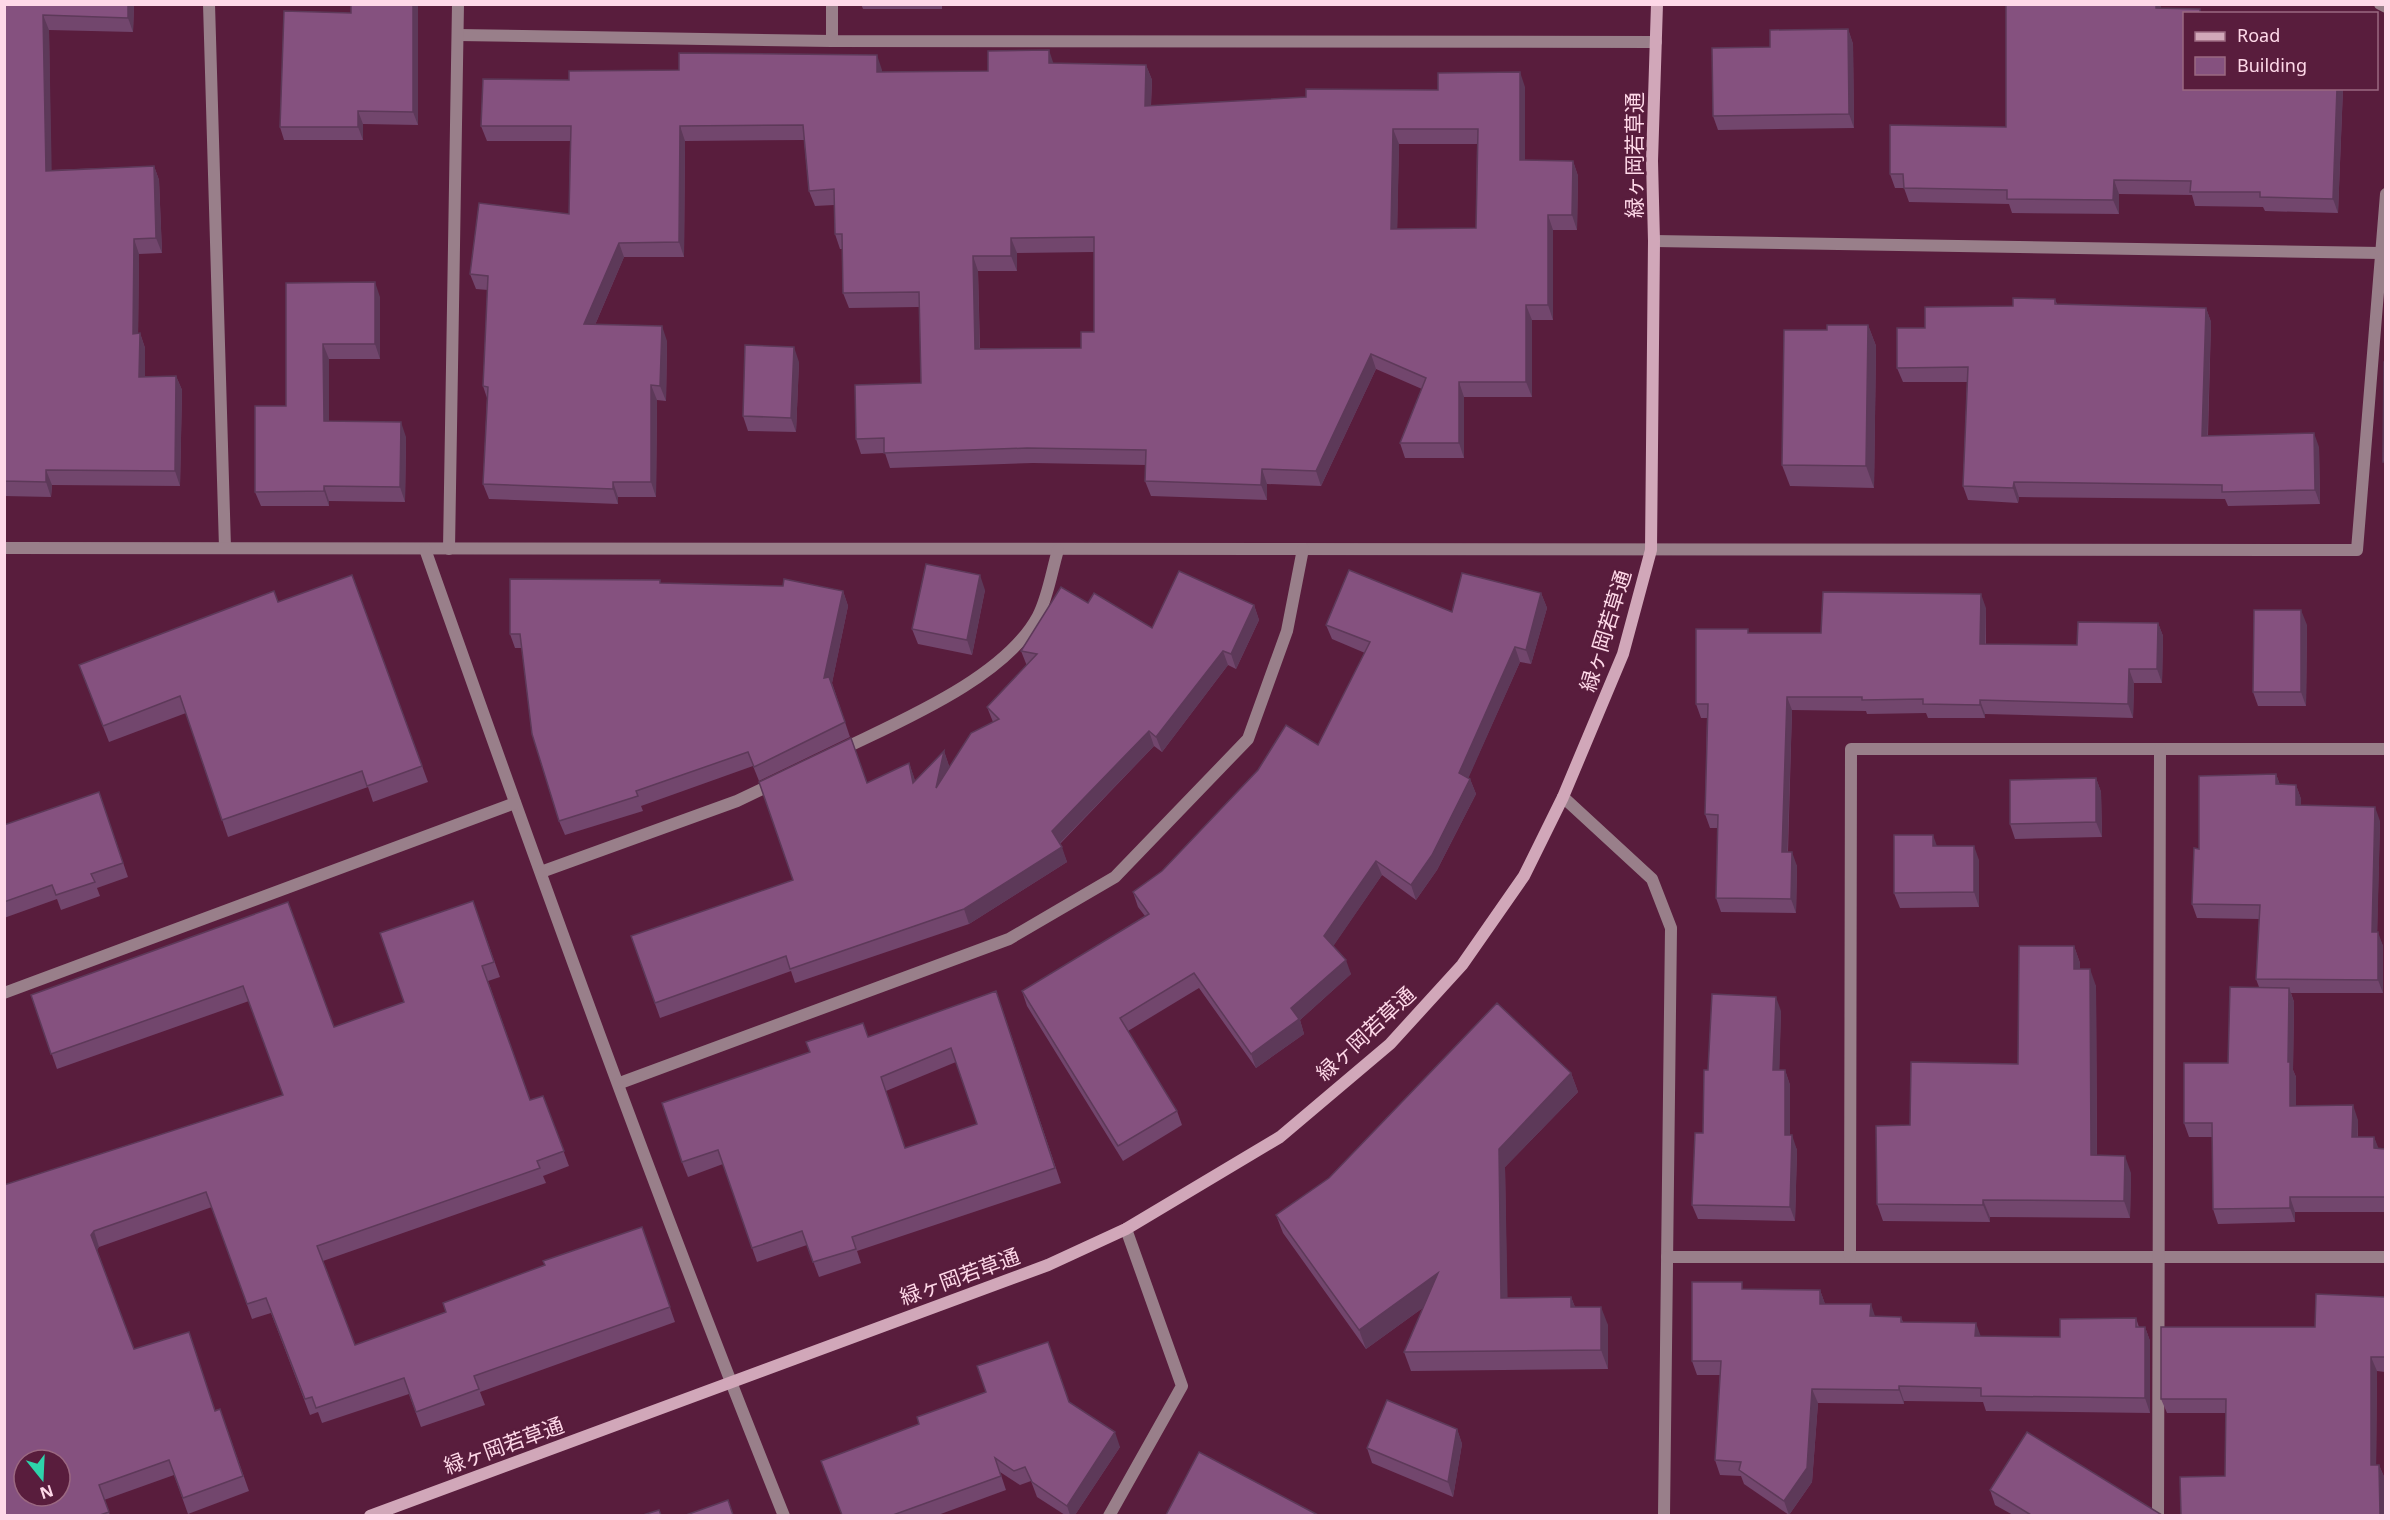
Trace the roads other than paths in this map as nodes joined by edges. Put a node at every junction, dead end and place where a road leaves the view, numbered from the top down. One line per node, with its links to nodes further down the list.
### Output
1 (209, 4): 13 (street)
2 (458, 4): 7 (street)
3 (832, 4): 8 (street)
4 (1657, 4): 9 (street, 緑ヶ岡若草通)
5 (2380, 4): 6 (street)
6 (2385, 7)
7 (458, 35): 8 (street); 16 (street)
8 (832, 41): 9 (street)
9 (1656, 42): 11 (street, 緑ヶ岡若草通)
10 (2385, 194): 12 (street)
11 (1654, 241): 12 (street); 19 (street, 緑ヶ岡若草通)
12 (2380, 253): 19 (street)
13 (225, 548): 14 (street); 15 (street)
14 (4, 549)
15 (425, 549): 16 (street); 25 (street)
16 (449, 549): 18 (street)
17 (1303, 549): 18 (street); 19 (street); 28 (street)
18 (1058, 550): 22 (street)
19 (1651, 550): 24 (street, 緑ヶ岡若草通)
20 (2385, 749): 21 (street)
21 (2160, 750): 31 (street); 33 (street)
22 (822, 759)
23 (790, 775): 26 (street)
24 (1563, 796): 29 (street, 緑ヶ岡若草通); 30 (street)
25 (515, 803): 26 (street); 27 (street)
26 (541, 872): 28 (street)
27 (4, 993)
28 (620, 1083): 34 (street)
29 (1126, 1229): 34 (street, 緑ヶ岡若草通); 37 (street)
30 (1667, 1257): 31 (street); 38 (street)
31 (1850, 1257): 33 (street)
32 (2385, 1257): 33 (street)
33 (2158, 1258): 39 (street)
34 (730, 1383): 35 (street, 緑ヶ岡若草通); 36 (street)
35 (370, 1515)
36 (784, 1515)
37 (1109, 1515)
38 (1664, 1515)
39 (2158, 1515)

